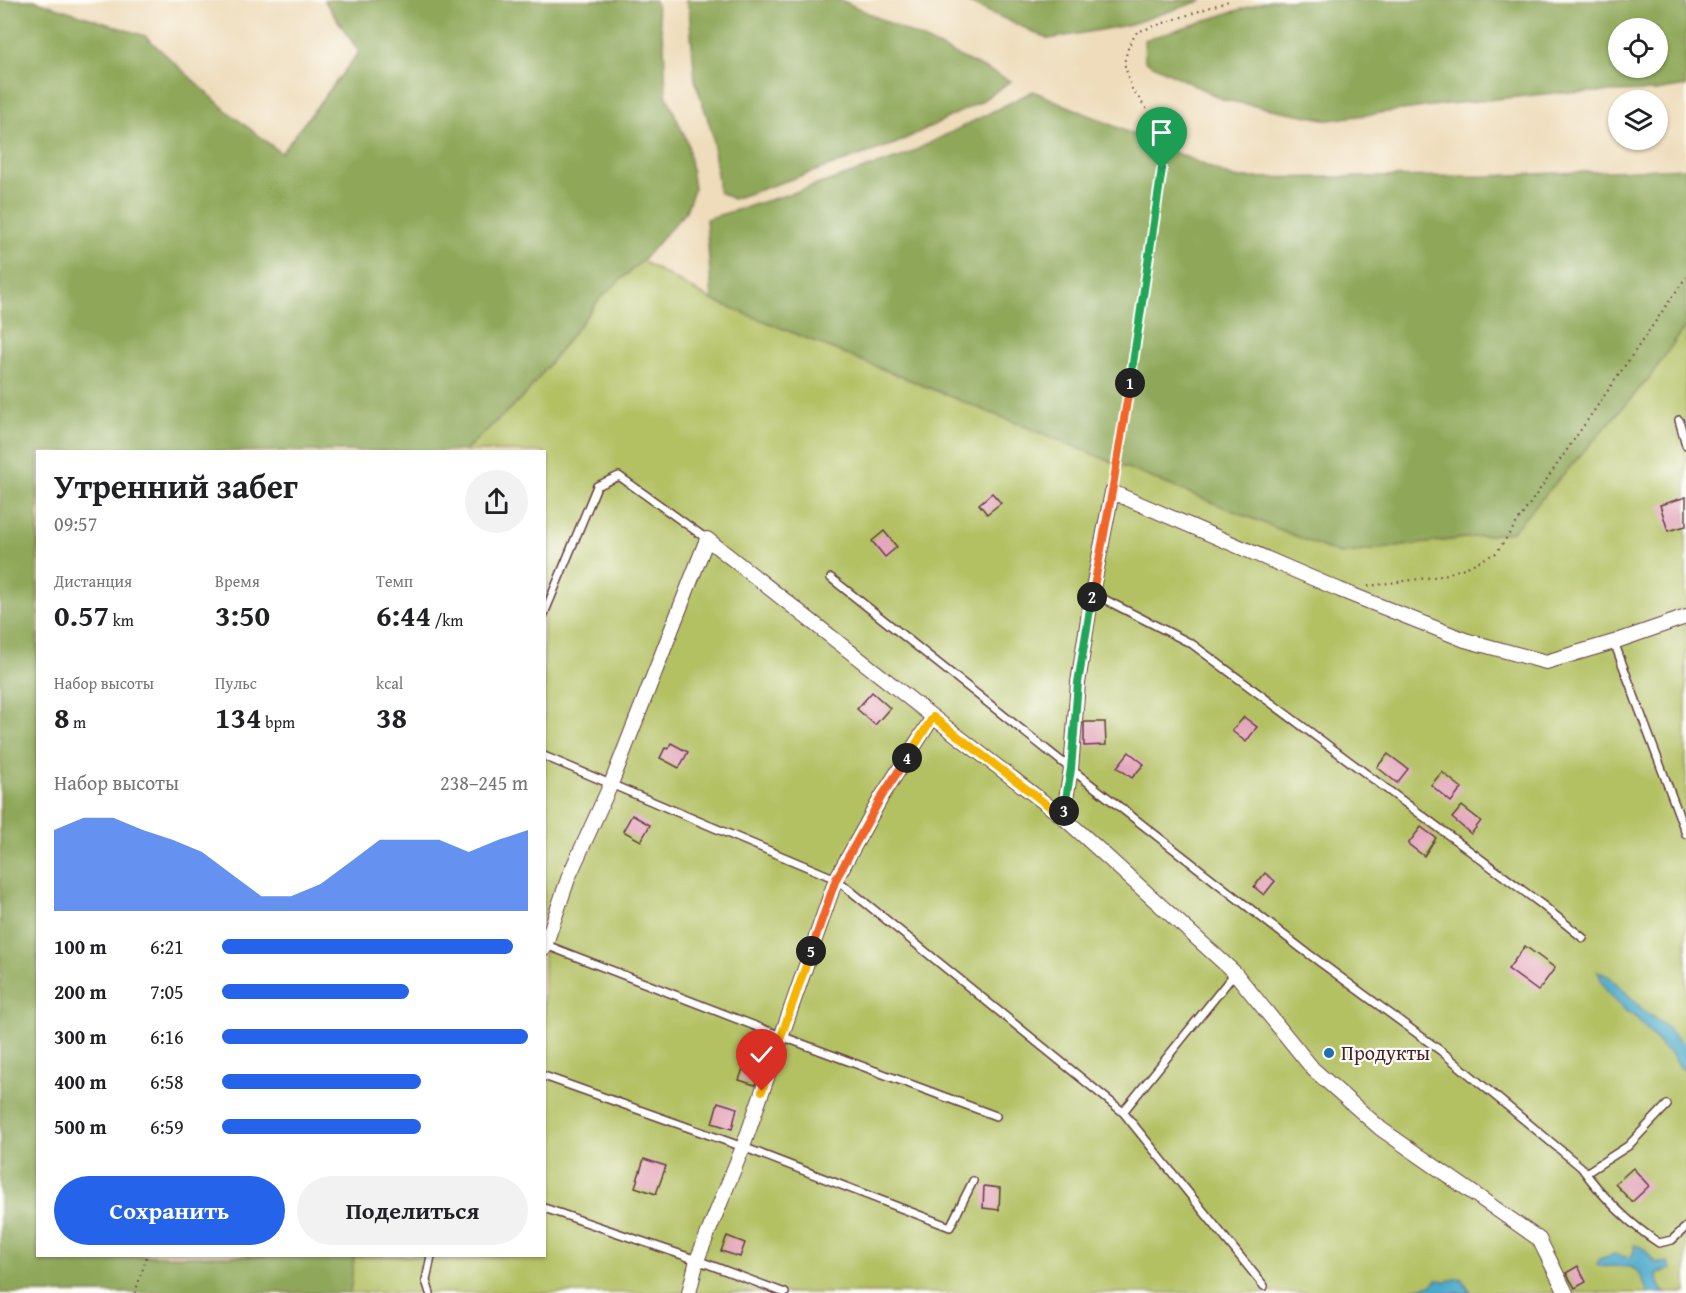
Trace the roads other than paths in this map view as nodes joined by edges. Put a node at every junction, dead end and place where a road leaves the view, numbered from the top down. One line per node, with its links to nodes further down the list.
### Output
1 (1679, 420): 2 (lane)
2 (1686, 445)
3 (707, 539): 6 (lane); 9 (street); 12 (street)
4 (831, 578): 11 (lane)
5 (1092, 593): 8 (street); 11 (street); 16 (lane)
6 (546, 609)
7 (1686, 617): 8 (street)
8 (1614, 642): 14 (lane)
9 (933, 717): 13 (street); 15 (street)
10 (546, 757): 12 (lane)
11 (1071, 769): 13 (street); 26 (lane)
12 (611, 784): 15 (lane); 17 (street)
13 (1063, 817): 19 (street)
14 (1686, 834)
15 (836, 879): 20 (street); 23 (lane)
16 (1583, 938)
17 (546, 944)
18 (546, 947): 20 (lane)
19 (1235, 973): 23 (lane); 36 (street)
20 (781, 1036): 24 (lane); 25 (street)
21 (546, 1077): 25 (lane)
22 (1666, 1105): 26 (lane)
23 (1123, 1112): 32 (lane)
24 (996, 1116)
25 (743, 1147): 27 (lane); 31 (street)
26 (1586, 1173): 29 (lane)
27 (973, 1181)
28 (546, 1209): 31 (lane)
29 (1686, 1227)
30 (431, 1257): 33 (lane)
31 (697, 1260): 34 (street); 35 (lane)
32 (1264, 1286)
33 (430, 1293)
34 (689, 1293)
35 (785, 1293)
36 (1566, 1293)

